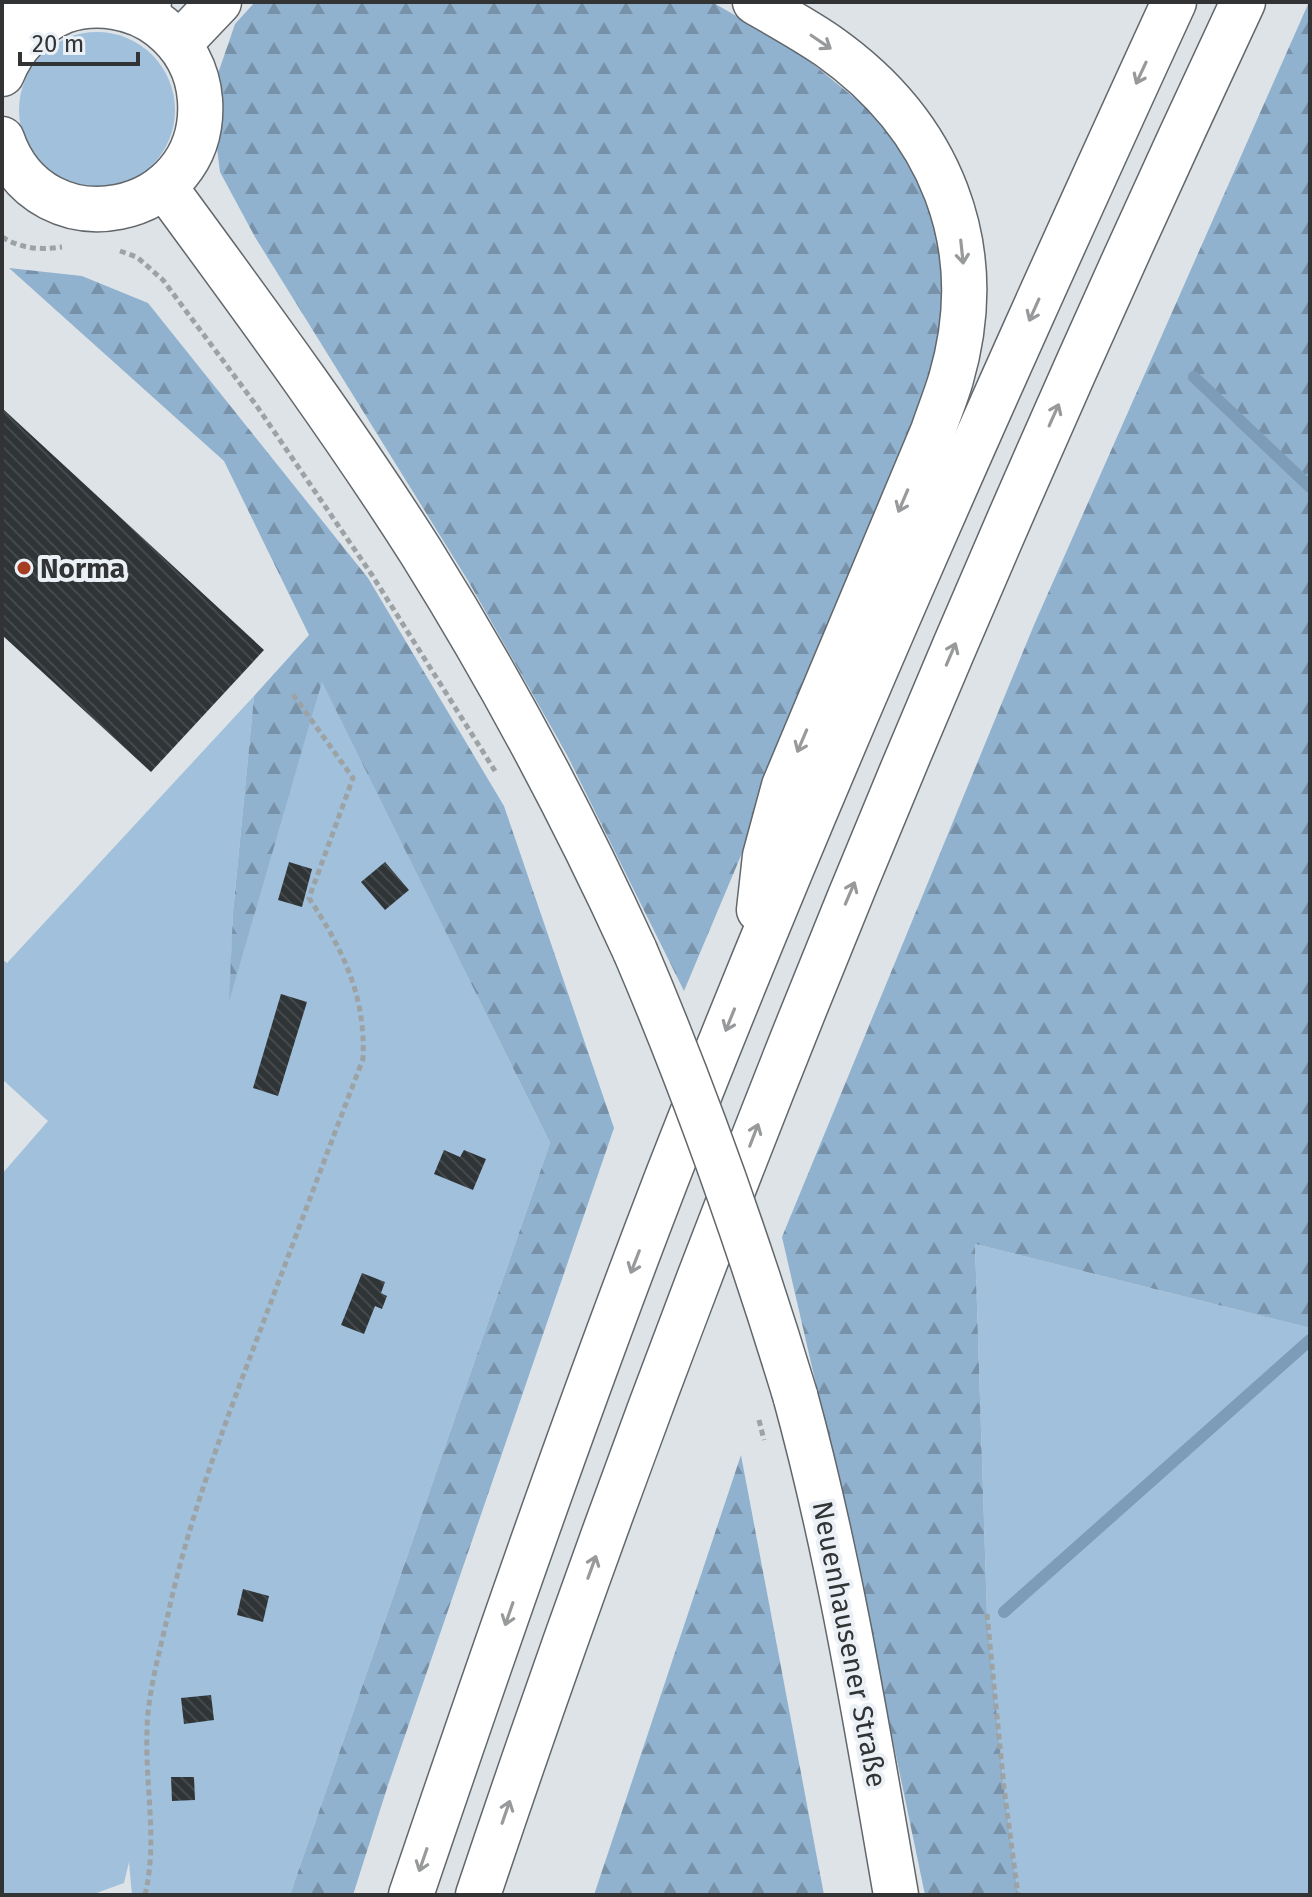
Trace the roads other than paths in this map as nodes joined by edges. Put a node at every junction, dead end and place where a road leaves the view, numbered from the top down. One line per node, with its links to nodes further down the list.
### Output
1 (219, 2): 7 (main road)
2 (755, 2): 11 (main road, one-way to 11)
3 (1174, 2): 11 (main road, one-way to 11)
4 (1243, 2): 12 (main road, one-way to 4)
5 (143, 7): 6 (main road); 7 (main road)
6 (21, 16): 8 (main road)
7 (179, 44): 10 (main road)
8 (2, 74)
9 (2, 139): 10 (main road)
10 (164, 186): 14 (main road, Neuenhausener Straße, bridge)
11 (759, 948): 13 (main road, one-way to 13)
12 (480, 1892)
13 (411, 1895)
14 (896, 1895)

